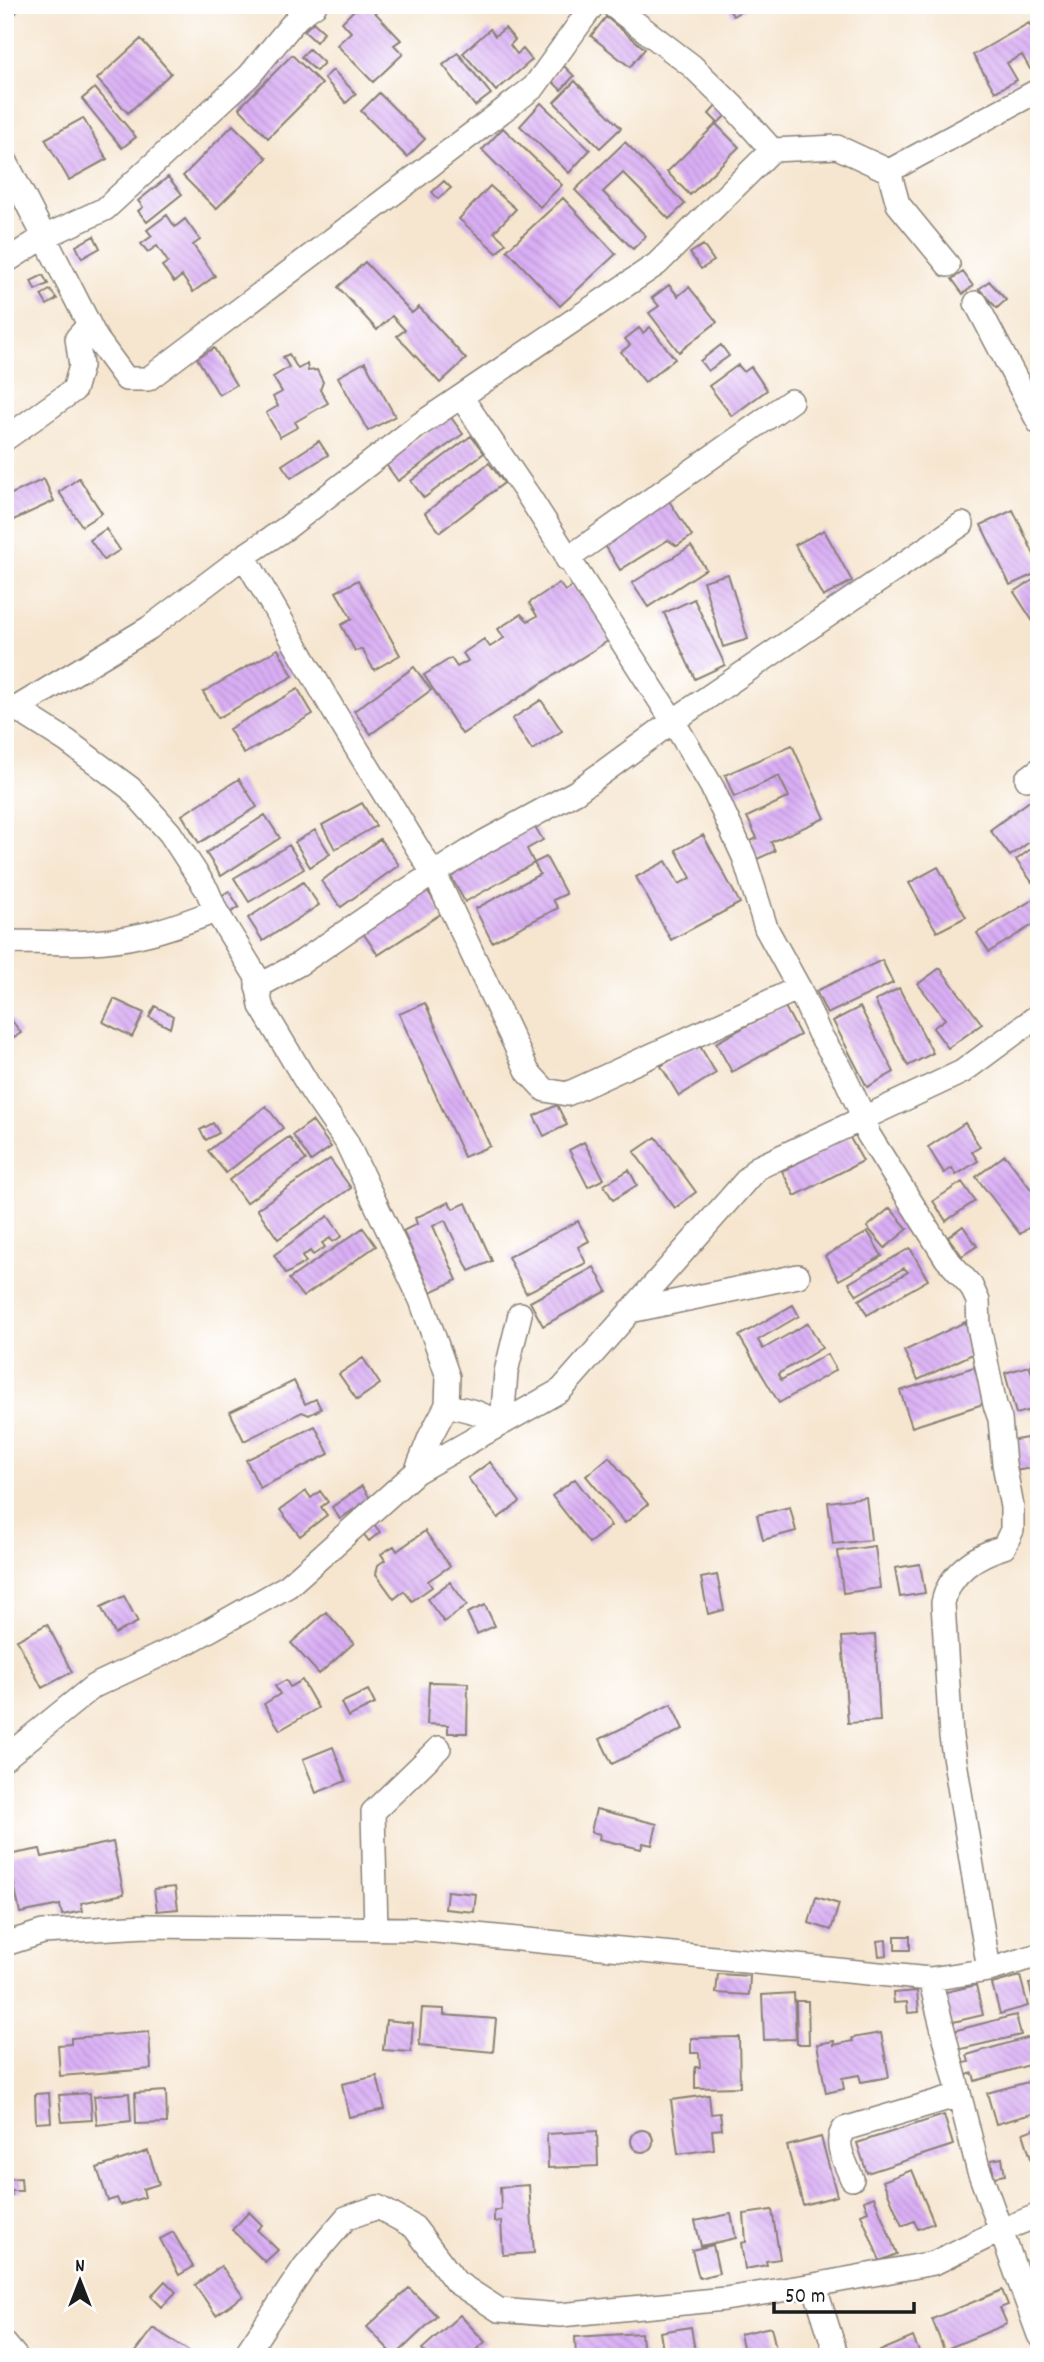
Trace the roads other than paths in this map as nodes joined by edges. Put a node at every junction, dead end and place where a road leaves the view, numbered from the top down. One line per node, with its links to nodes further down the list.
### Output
1 (315, 5): 8 (street)
2 (593, 5): 12 (street)
3 (612, 5): 5 (street)
4 (1039, 90): 7 (street)
5 (772, 150): 7 (street); 13 (street)
6 (5, 160): 8 (street)
7 (890, 171): 10 (street)
8 (44, 237): 9 (street); 12 (street)
9 (5, 262)
10 (948, 265)
11 (976, 303): 15 (street)
12 (89, 325): 16 (street)
13 (461, 397): 18 (street); 19 (street)
14 (791, 401): 19 (street)
15 (1039, 423)
16 (5, 439)
17 (962, 524): 21 (street)
18 (244, 556): 20 (street); 22 (street)
19 (567, 559): 21 (street)
20 (10, 712): 23 (street)
21 (673, 721): 22 (street); 26 (street)
22 (434, 873): 25 (street); 26 (street)
23 (216, 911): 24 (street); 25 (street)
24 (5, 942)
25 (257, 987): 32 (street)
26 (799, 988): 28 (street)
27 (1039, 1015): 28 (street)
28 (864, 1118): 30 (street); 40 (street)
29 (798, 1276): 30 (street)
30 (630, 1311): 33 (street)
31 (520, 1314): 33 (street)
32 (447, 1405): 33 (street); 34 (street)
33 (502, 1423): 34 (street)
34 (416, 1472): 36 (street)
35 (439, 1748): 37 (street)
36 (5, 1758)
37 (376, 1929): 38 (street); 41 (street)
38 (5, 1944)
39 (1039, 1955): 40 (street)
40 (989, 1970): 41 (street)
41 (929, 1979): 42 (street)
42 (959, 2095): 43 (street); 45 (street)
43 (852, 2179)
44 (1039, 2215): 45 (street)
45 (999, 2231): 46 (street); 47 (street)
46 (814, 2285): 50 (street); 51 (street)
47 (1039, 2335)
48 (5, 2343): 49 (street)
49 (16, 2357)
50 (244, 2357)
51 (836, 2357)

